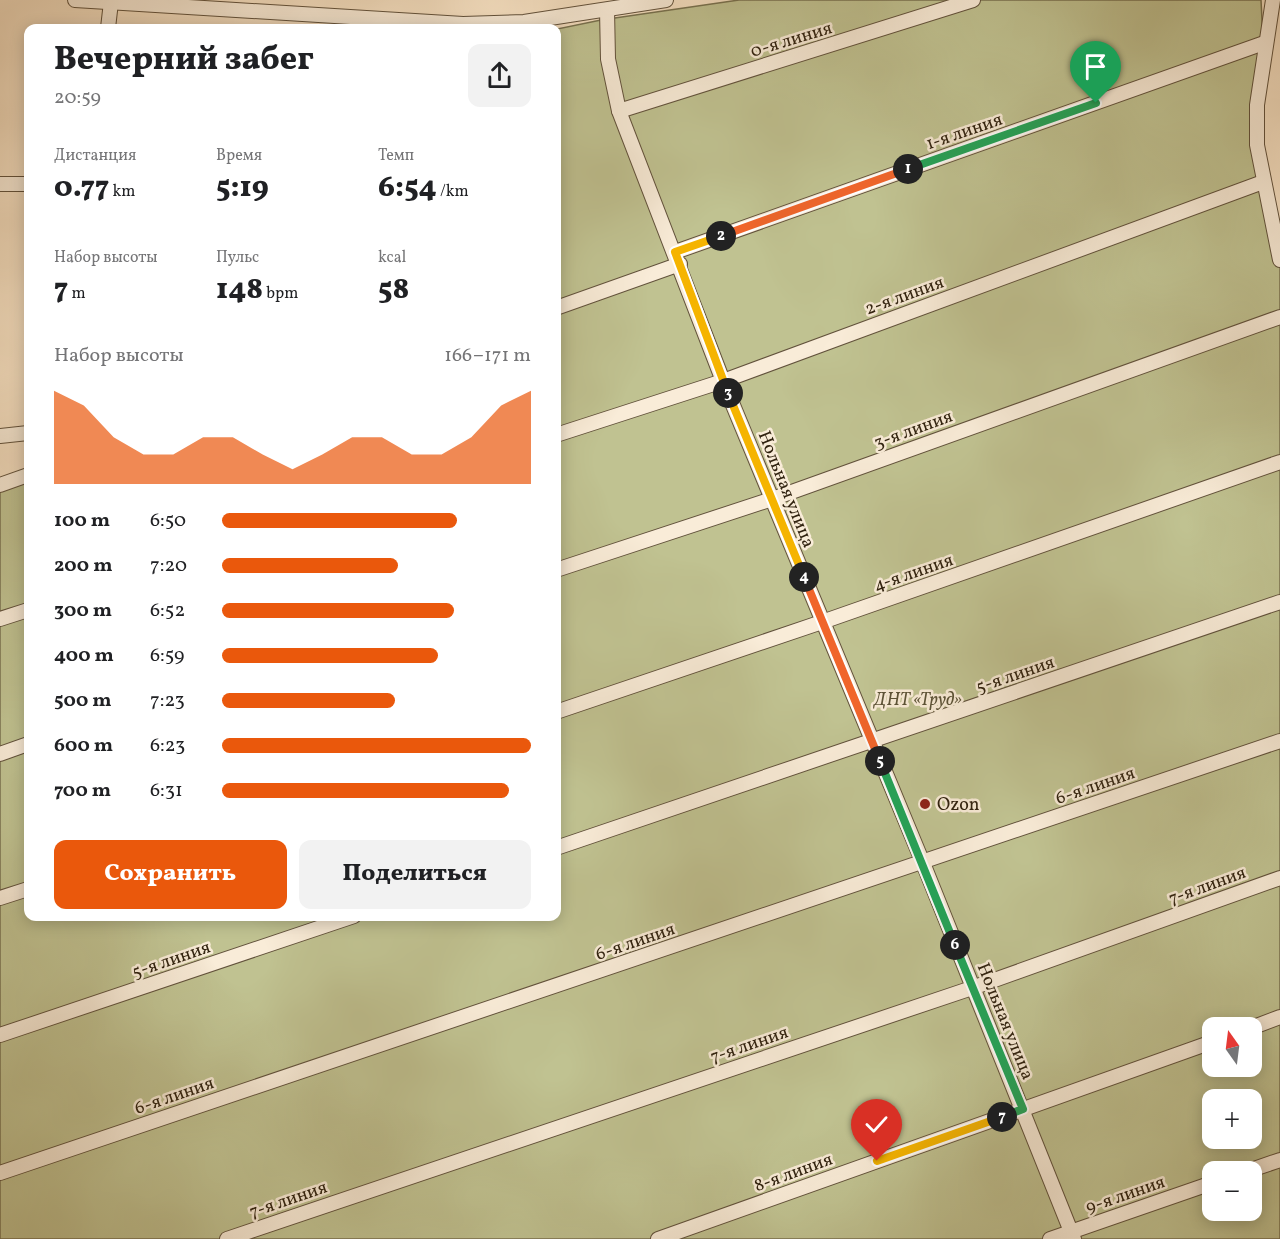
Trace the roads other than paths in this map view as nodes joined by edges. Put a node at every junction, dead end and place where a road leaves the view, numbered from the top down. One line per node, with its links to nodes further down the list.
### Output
1 (75, 0): 5 (street)
2 (666, 0): 6 (street)
3 (973, 0): 11 (street, 0-я линия)
4 (1273, 0): 10 (street)
5 (111, 2): 7 (street); 8 (street)
6 (607, 10): 9 (street); 11 (street, Нольная улица)
7 (108, 24)
8 (463, 24)
9 (530, 24)
10 (1264, 43): 12 (street); 15 (street, 1-я линия)
11 (619, 111): 15 (street, Нольная улица)
12 (1263, 182): 16 (street); 19 (street, 2-я линия)
13 (24, 183): 14 (street)
14 (0, 184)
15 (678, 258): 17 (street, 1-я линия); 19 (street, Нольная улица)
16 (1280, 260)
17 (561, 306)
18 (1280, 316): 26 (street, 3-я линия)
19 (723, 381): 21 (street, 2-я линия); 26 (street, Нольная улица)
20 (24, 433): 22 (street)
21 (561, 433)
22 (0, 436)
23 (1280, 462): 31 (street, 4-я линия)
24 (24, 476): 25 (street)
25 (0, 485)
26 (772, 499): 27 (street, 3-я линия); 31 (street, Нольная улица)
27 (561, 568)
28 (1280, 602): 34 (street, 5-я линия)
29 (24, 611): 30 (street)
30 (0, 619)
31 (822, 622): 32 (street, 4-я линия); 34 (street, Нольная улица)
32 (561, 709)
33 (1280, 741): 38 (street, 6-я линия)
34 (872, 742): 37 (street, 5-я линия); 38 (street, Нольная улица)
35 (24, 745): 36 (street)
36 (0, 754)
37 (561, 846)
38 (923, 863): 43 (street, Нольная улица); 51 (street, 6-я линия)
39 (1280, 878): 43 (street, 7-я линия)
40 (24, 890): 41 (street)
41 (0, 898)
42 (339, 921): 46 (street, 5-я линия)
43 (972, 988): 48 (street, Нольная улица); 54 (street, 7-я линия)
44 (1280, 1017): 45 (street)
45 (1262, 1024)
46 (0, 1035)
47 (1202, 1046): 48 (street, 8-я линия)
48 (1023, 1109): 53 (street, Нольная улица); 55 (street, 8-я линия)
49 (1280, 1160): 50 (street)
50 (1262, 1166)
51 (0, 1173)
52 (1202, 1187): 53 (street, 9-я линия)
53 (1072, 1235): 56 (street, 9-я линия)
54 (226, 1239)
55 (658, 1239)
56 (1050, 1239)

